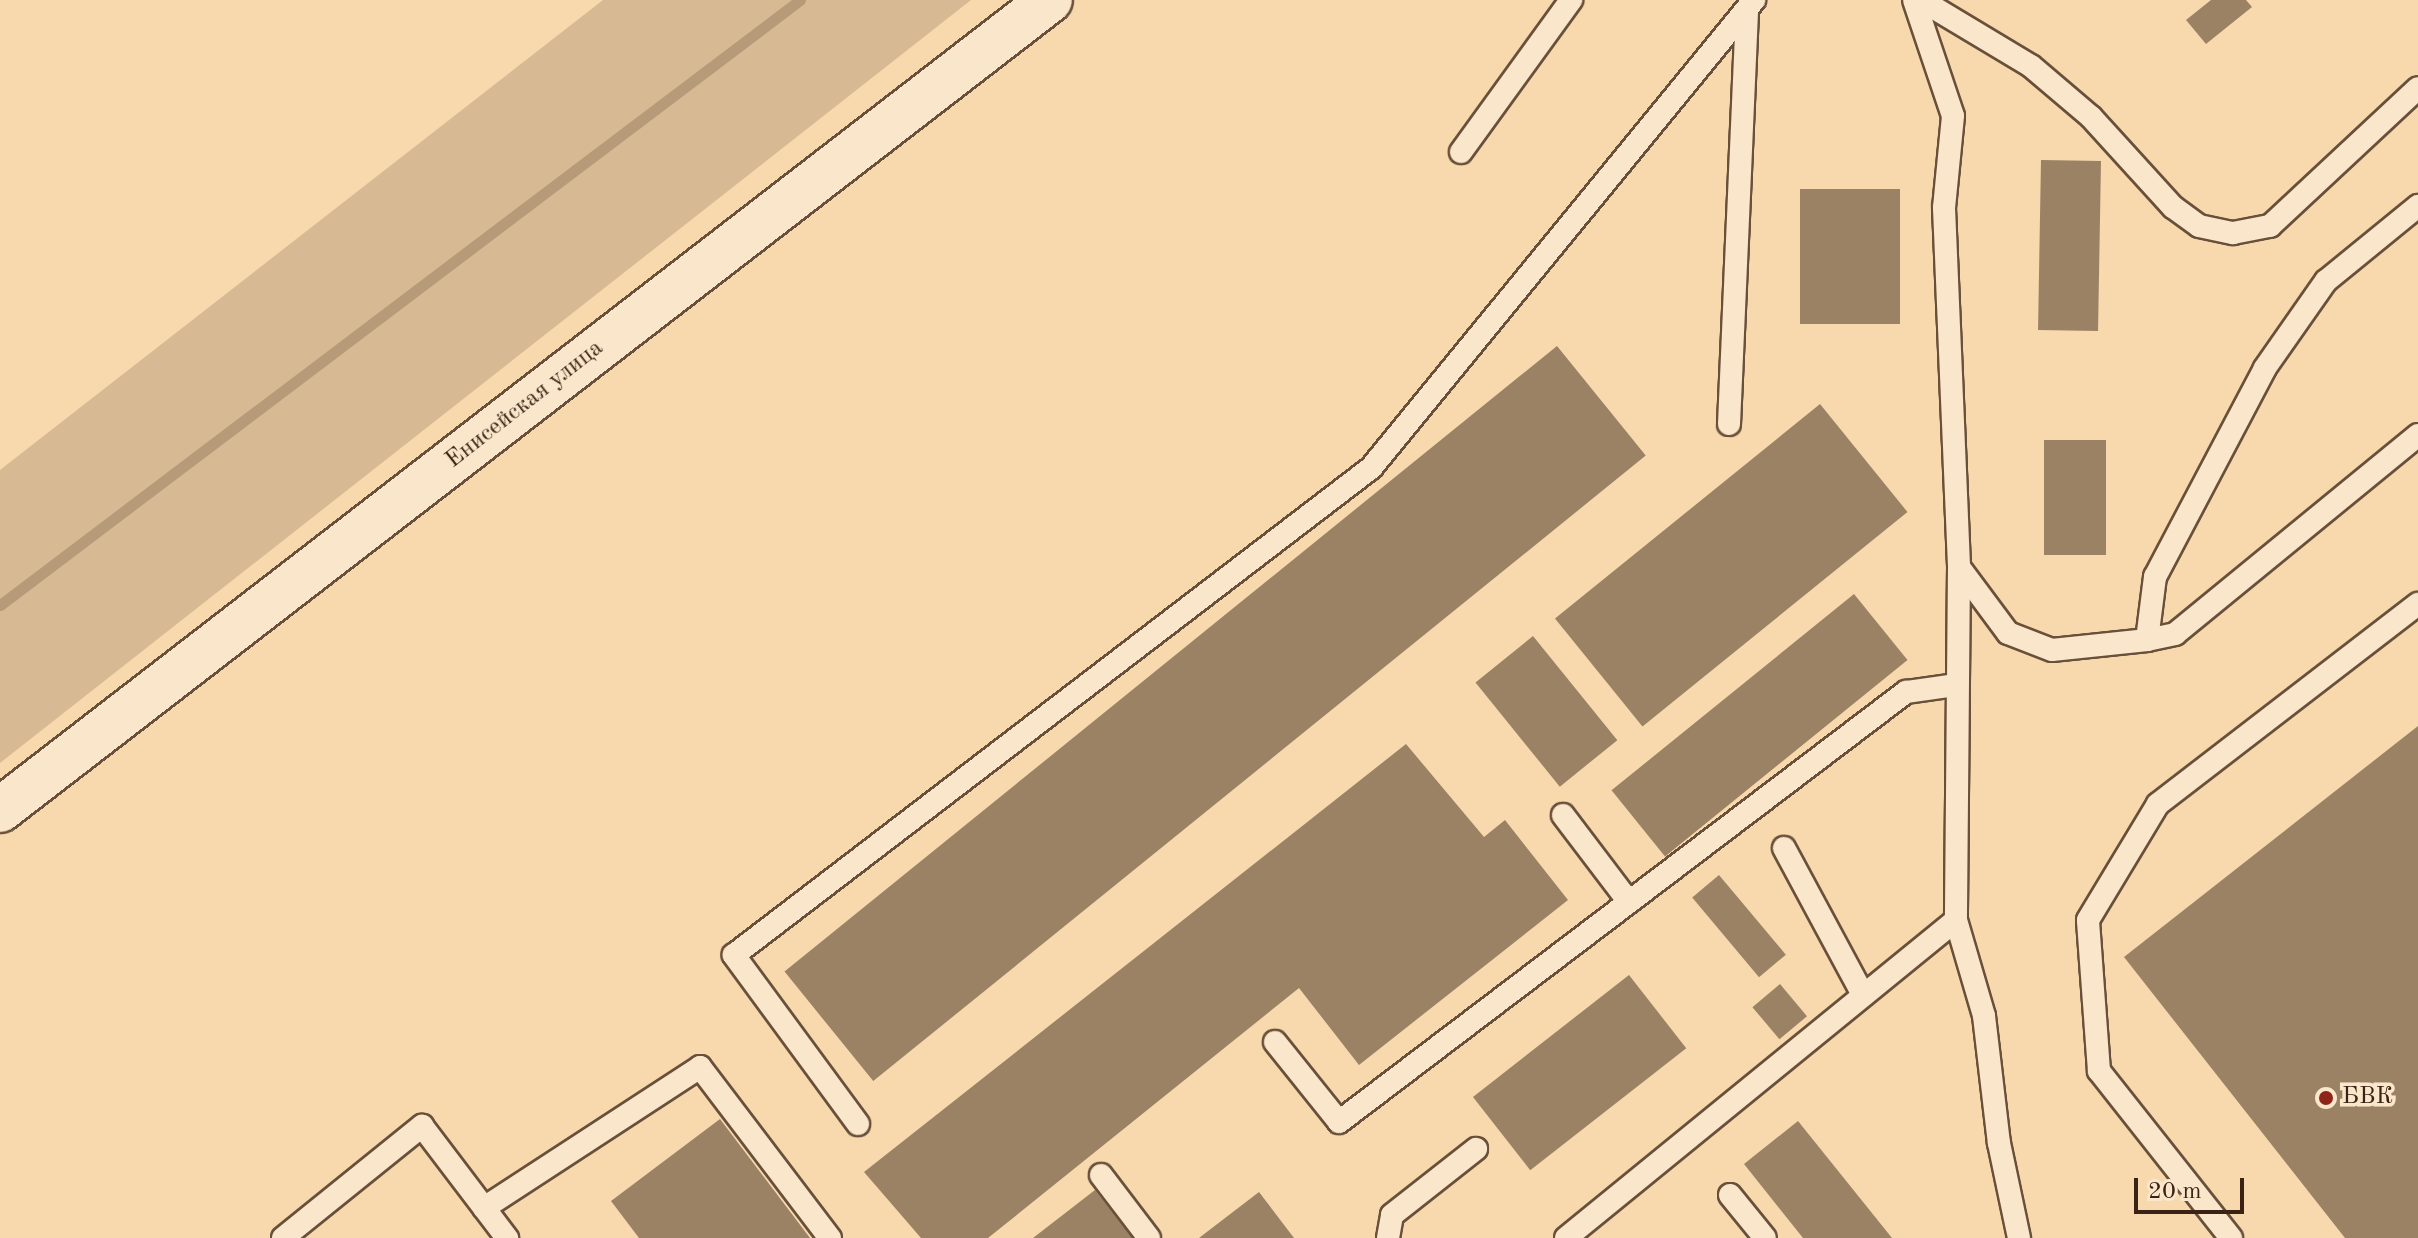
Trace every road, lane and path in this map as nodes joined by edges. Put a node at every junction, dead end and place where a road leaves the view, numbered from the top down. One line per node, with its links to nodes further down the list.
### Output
1 (1050, 0): 15 (street, Енисейская улица)
2 (1571, 0): 7 (lane)
3 (1914, 0): 11 (lane)
4 (1921, 0): 6 (lane)
5 (1751, 4): 9 (lane); 22 (lane)
6 (2418, 88)
7 (1461, 152)
8 (2418, 206): 13 (lane)
9 (1729, 424)
10 (2418, 435): 13 (lane)
11 (1959, 567): 13 (lane); 14 (lane)
12 (2418, 604): 35 (lane)
13 (2147, 640)
14 (1955, 685): 18 (lane); 19 (lane)
15 (0, 810)
16 (1563, 815): 18 (lane)
17 (1784, 848): 20 (lane)
18 (1629, 902): 21 (lane)
19 (1956, 920): 20 (lane); 34 (lane)
20 (1863, 995): 32 (lane)
21 (1275, 1042)
22 (858, 1124)
23 (1476, 1149): 31 (lane)
24 (1101, 1175): 30 (lane)
25 (1730, 1195): 33 (lane)
26 (484, 1208): 27 (lane); 28 (lane); 29 (lane)
27 (283, 1238)
28 (507, 1238)
29 (830, 1238)
30 (1149, 1238)
31 (1388, 1238)
32 (1566, 1238)
33 (1765, 1238)
34 (2019, 1238)
35 (2231, 1238)

